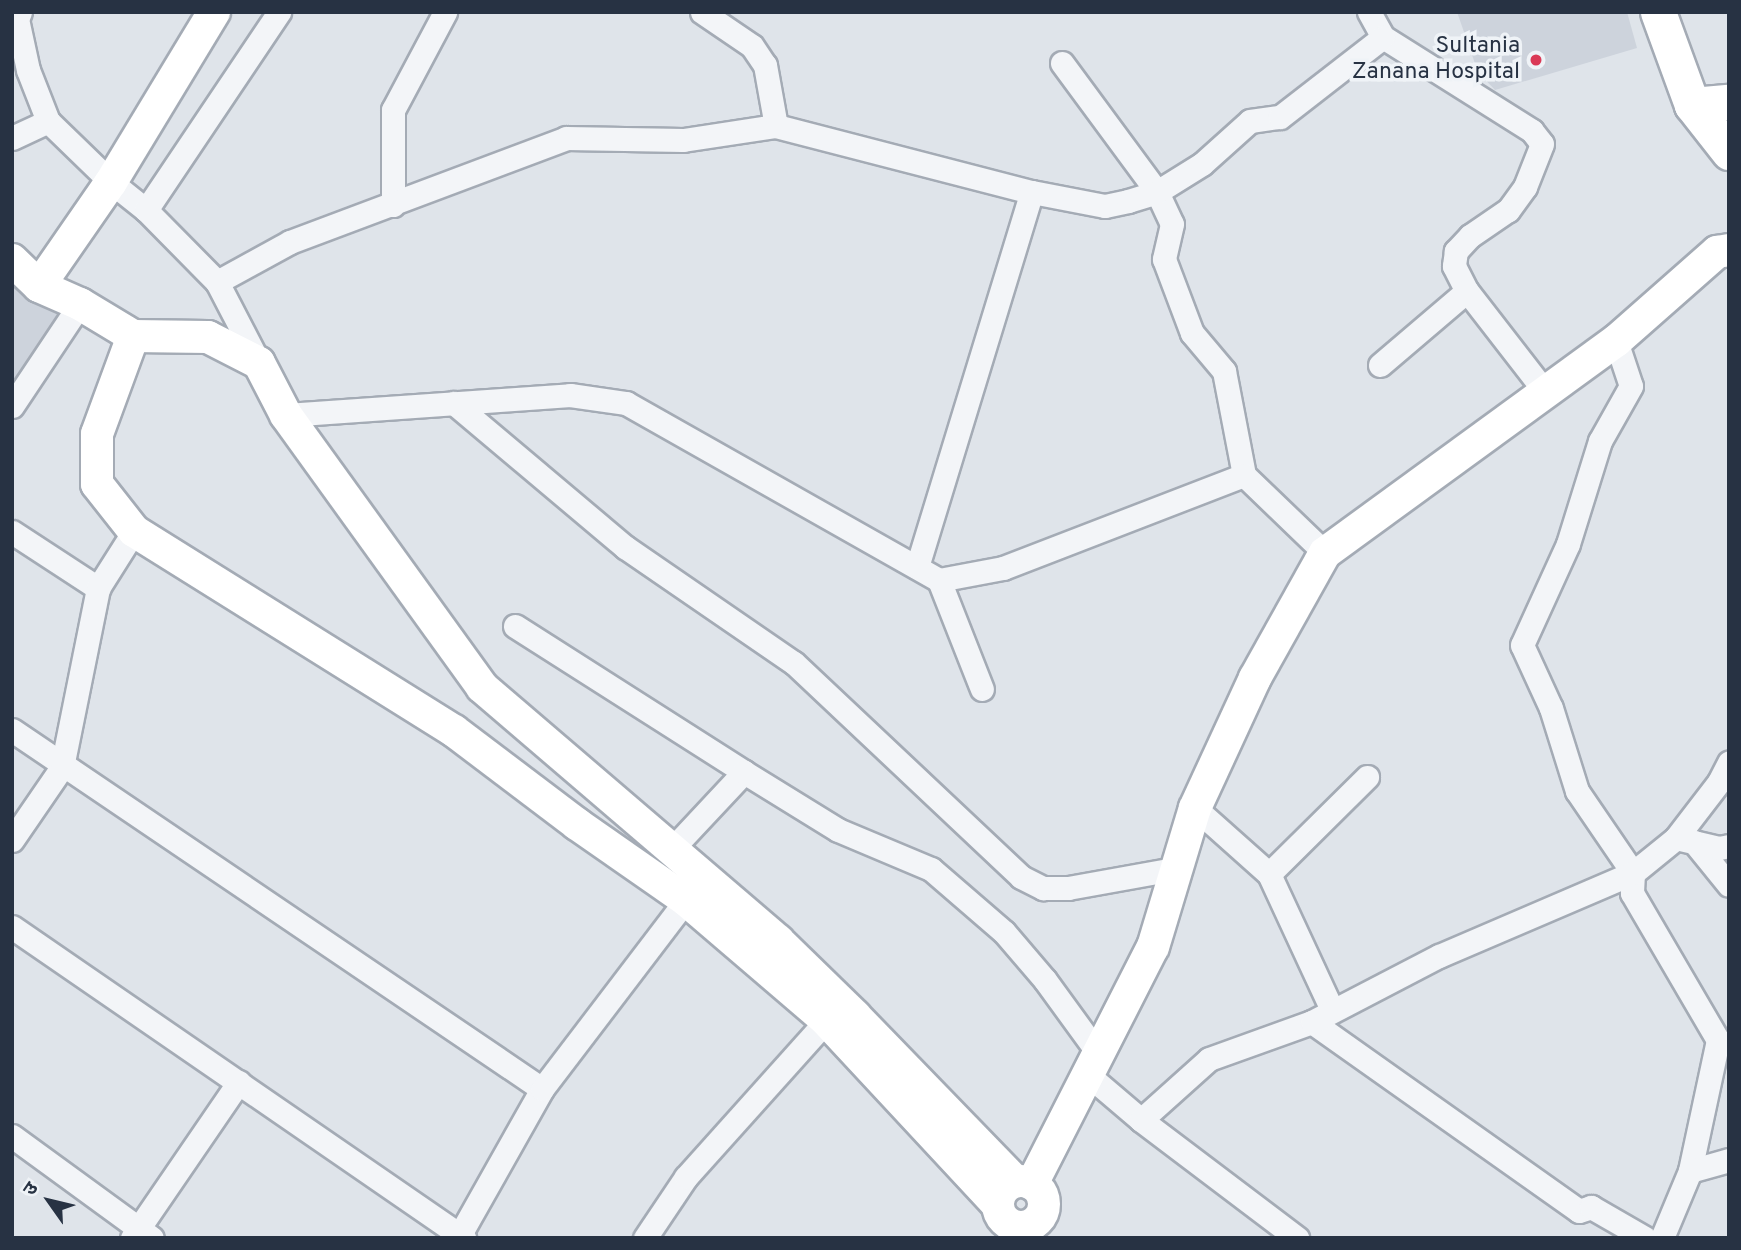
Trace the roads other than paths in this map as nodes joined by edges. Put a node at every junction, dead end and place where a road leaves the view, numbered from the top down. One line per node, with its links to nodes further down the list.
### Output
1 (20, 12): 12 (street)
2 (214, 12): 16 (street)
3 (279, 12): 20 (street)
4 (445, 12): 19 (street)
5 (703, 12): 13 (street)
6 (1369, 12): 8 (street)
7 (1658, 12): 11 (main road)
8 (1382, 37): 18 (street); 25 (street)
9 (1062, 63): 18 (street)
10 (1729, 102): 11 (main road)
11 (1692, 105): 15 (main road)
12 (48, 121): 14 (street); 16 (street)
13 (776, 126): 17 (street); 19 (street)
14 (12, 138)
15 (1729, 152)
16 (111, 182): 20 (street); 24 (street)
17 (1032, 192): 18 (street); 39 (street)
18 (1157, 192): 35 (street)
19 (393, 205): 23 (street)
20 (146, 210): 23 (street)
21 (1725, 243): 28 (street)
22 (12, 260): 24 (street)
23 (217, 282): 29 (street)
24 (39, 286): 26 (street)
25 (1467, 291): 30 (street); 31 (street)
26 (80, 304): 27 (street); 33 (street)
27 (133, 336): 29 (street); 36 (street)
28 (1616, 341): 31 (street); 57 (street)
29 (259, 363): 34 (street)
30 (1380, 365)
31 (1546, 393): 38 (street)
32 (454, 403): 34 (street); 39 (street); 56 (street)
33 (12, 406)
34 (286, 415): 49 (street)
35 (1244, 475): 38 (street); 40 (street)
36 (134, 531): 41 (street); 51 (street)
37 (12, 532): 41 (street)
38 (1325, 553): 50 (street)
39 (917, 567): 40 (street)
40 (939, 580): 43 (street)
41 (98, 588): 46 (street)
42 (515, 626): 47 (street)
43 (982, 690)
44 (12, 730): 46 (street)
45 (1729, 762): 52 (street)
46 (62, 766): 53 (street); 69 (street)
47 (744, 772): 55 (street); 67 (street)
48 (1367, 777): 58 (street)
49 (605, 793): 51 (street); 55 (street)
50 (1195, 808): 56 (street); 58 (street)
51 (577, 824): 61 (street)
52 (1685, 840): 54 (street); 57 (street); 60 (street)
53 (12, 841)
54 (1729, 846)
55 (671, 850): 59 (street)
56 (1179, 868): 67 (street)
57 (1633, 873): 63 (street); 66 (street)
58 (1269, 874): 63 (street)
59 (705, 876): 61 (street); 64 (street)
60 (1729, 885)
61 (686, 900): 64 (street); 69 (street)
62 (12, 927): 68 (street)
63 (1332, 1010): 65 (street)
64 (834, 1012): 74 (street); 77 (street)
65 (1312, 1022): 70 (street); 79 (street)
66 (1725, 1039): 73 (street)
67 (1093, 1063): 70 (street); 74 (street)
68 (239, 1082): 75 (street); 76 (street)
69 (541, 1089): 76 (street)
70 (1141, 1120): 78 (street)
71 (12, 1136): 75 (street)
72 (1729, 1160): 73 (street)
73 (1690, 1171): 80 (street)
74 (1021, 1217)
75 (141, 1235)
76 (460, 1237)
77 (645, 1238)
78 (1297, 1238)
79 (1645, 1238)
80 (1662, 1238)

